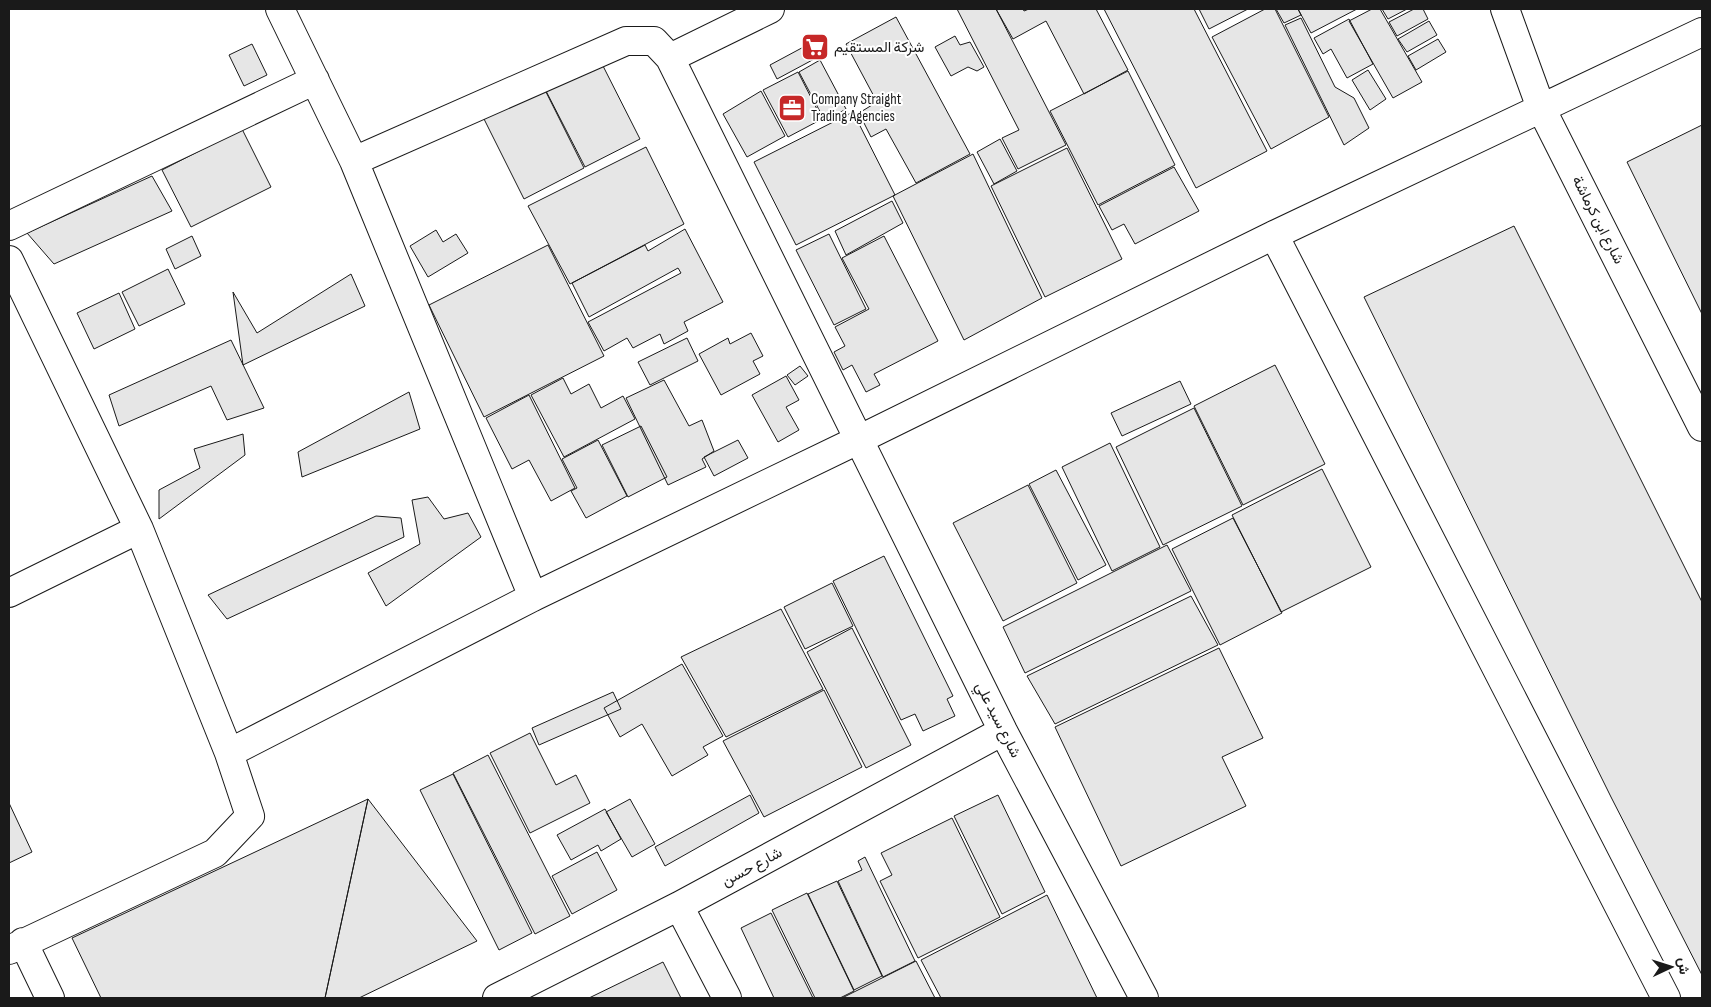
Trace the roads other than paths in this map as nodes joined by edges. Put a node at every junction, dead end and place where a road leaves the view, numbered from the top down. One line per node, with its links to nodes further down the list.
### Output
1 (280, 9): 6 (street)
2 (770, 9): 5 (street)
3 (1504, 9): 7 (street, شارع ابن كرماشة)
4 (1702, 32): 7 (street)
5 (670, 58): 8 (street, شارع سيد علي); 13 (street, شارع سيد علي)
6 (315, 80): 8 (street); 9 (street)
7 (1540, 108): 10 (street); 12 (street, شارع ابن كرماشة)
8 (354, 161): 16 (street)
9 (9, 226)
10 (1274, 235): 13 (street); 25 (street)
11 (9, 260): 14 (street)
12 (1702, 427)
13 (858, 440): 16 (street); 17 (street, شارع سيد علي)
14 (139, 529): 15 (street); 18 (street)
15 (9, 593)
16 (533, 597): 18 (street)
17 (1003, 731): 19 (street, شارع حسن); 24 (street, شارع سيد علي)
18 (229, 753): 20 (street)
19 (679, 906): 22 (street, شارع حسن); 23 (street)
20 (16, 946): 21 (street)
21 (50, 998)
22 (497, 998)
23 (727, 998)
24 (1144, 998)
25 (1666, 998)

